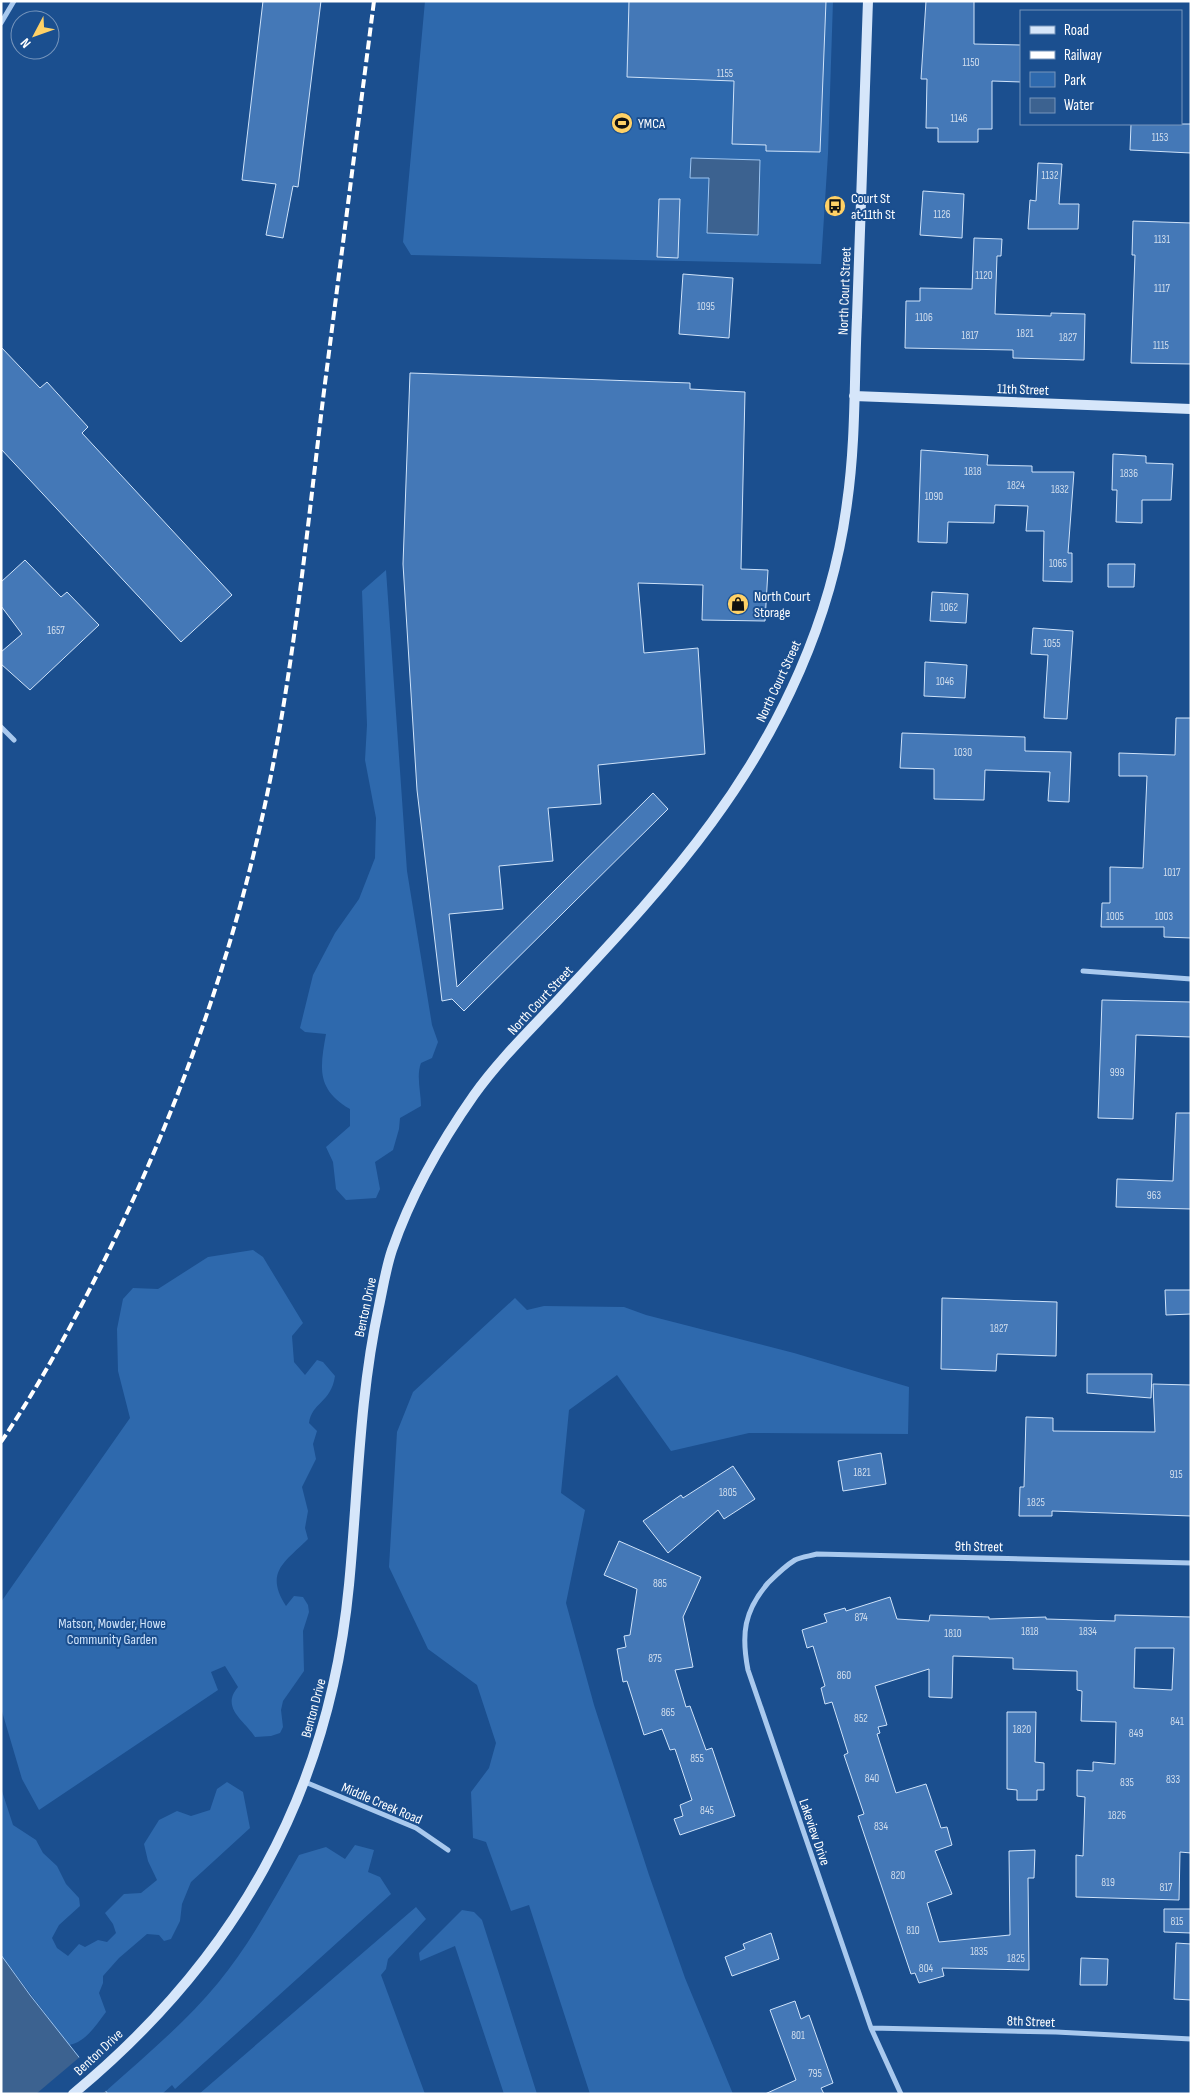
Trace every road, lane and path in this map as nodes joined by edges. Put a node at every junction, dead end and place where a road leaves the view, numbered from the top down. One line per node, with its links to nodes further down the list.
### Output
1 (14, 1): 3 (street)
2 (868, 1): 4 (street, North Court Street)
3 (1, 23)
4 (854, 396): 5 (street, 11th Street); 10 (street, North Court Street)
5 (1191, 409)
6 (1, 727): 7 (street)
7 (14, 740)
8 (1083, 971): 9 (street)
9 (1191, 979)
10 (392, 1250): 13 (street, Benton Drive)
11 (1191, 1563): 12 (street, 9th Street)
12 (773, 1578): 15 (street, Lakeview Drive)
13 (305, 1782): 14 (street, Middle Creek Road); 17 (street, Benton Drive)
14 (448, 1850)
15 (871, 2028): 16 (street, 8th Street); 18 (street, Lakeview Drive)
16 (1191, 2039)
17 (73, 2094)
18 (901, 2094)

